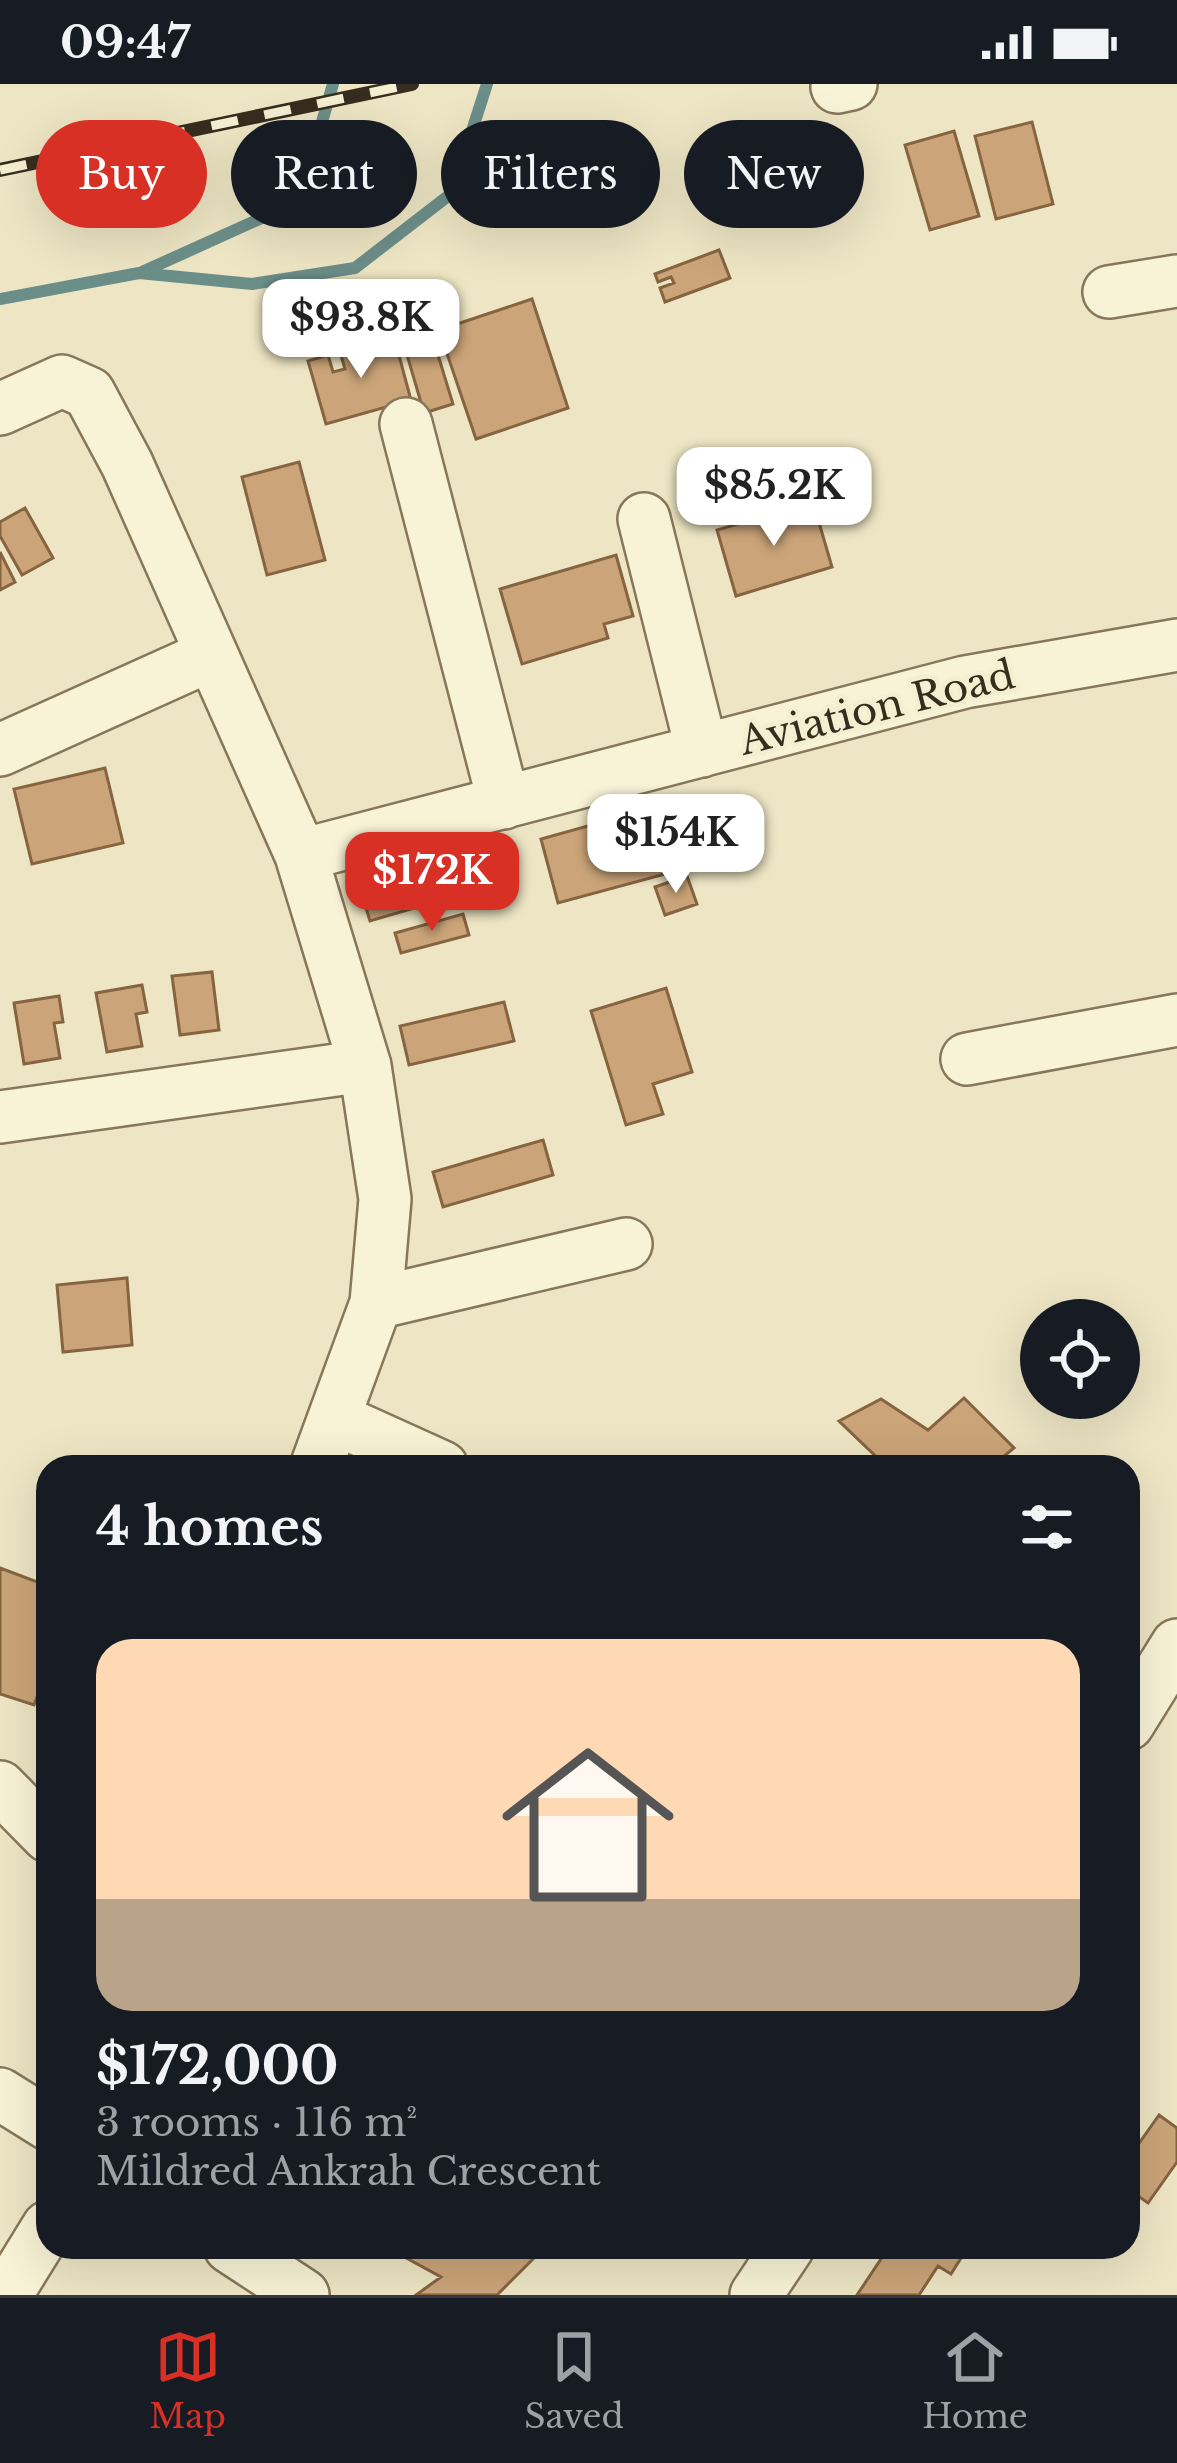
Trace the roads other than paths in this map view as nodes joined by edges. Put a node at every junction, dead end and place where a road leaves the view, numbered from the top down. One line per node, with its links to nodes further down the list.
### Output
1 (1177, 281): 2 (street)
2 (1109, 292)
3 (0, 409): 7 (street)
4 (406, 424): 10 (street)
5 (644, 519): 9 (street)
6 (1177, 645): 9 (street, Aviation Road)
7 (211, 655): 8 (street); 11 (street)
8 (0, 750)
9 (702, 751): 10 (street, Aviation Road)
10 (504, 803): 11 (street, Aviation Road)
11 (301, 855): 14 (street)
12 (1177, 1020): 13 (street)
13 (967, 1059)
14 (365, 1066): 15 (street); 17 (street)
15 (0, 1117)
16 (626, 1244): 17 (street)
17 (376, 1303): 18 (street)
18 (336, 1419): 19 (street); 20 (street)
19 (321, 1455)
20 (416, 1455)
21 (1177, 1645): 22 (street)
22 (1140, 1705)
23 (0, 1787): 24 (street)
24 (36, 1823)
25 (0, 2094): 26 (street)
26 (36, 2116)
27 (36, 2246): 30 (street)
28 (248, 2259): 31 (street)
29 (780, 2259): 32 (street)
30 (6, 2295)
31 (303, 2295)
32 (756, 2295)

